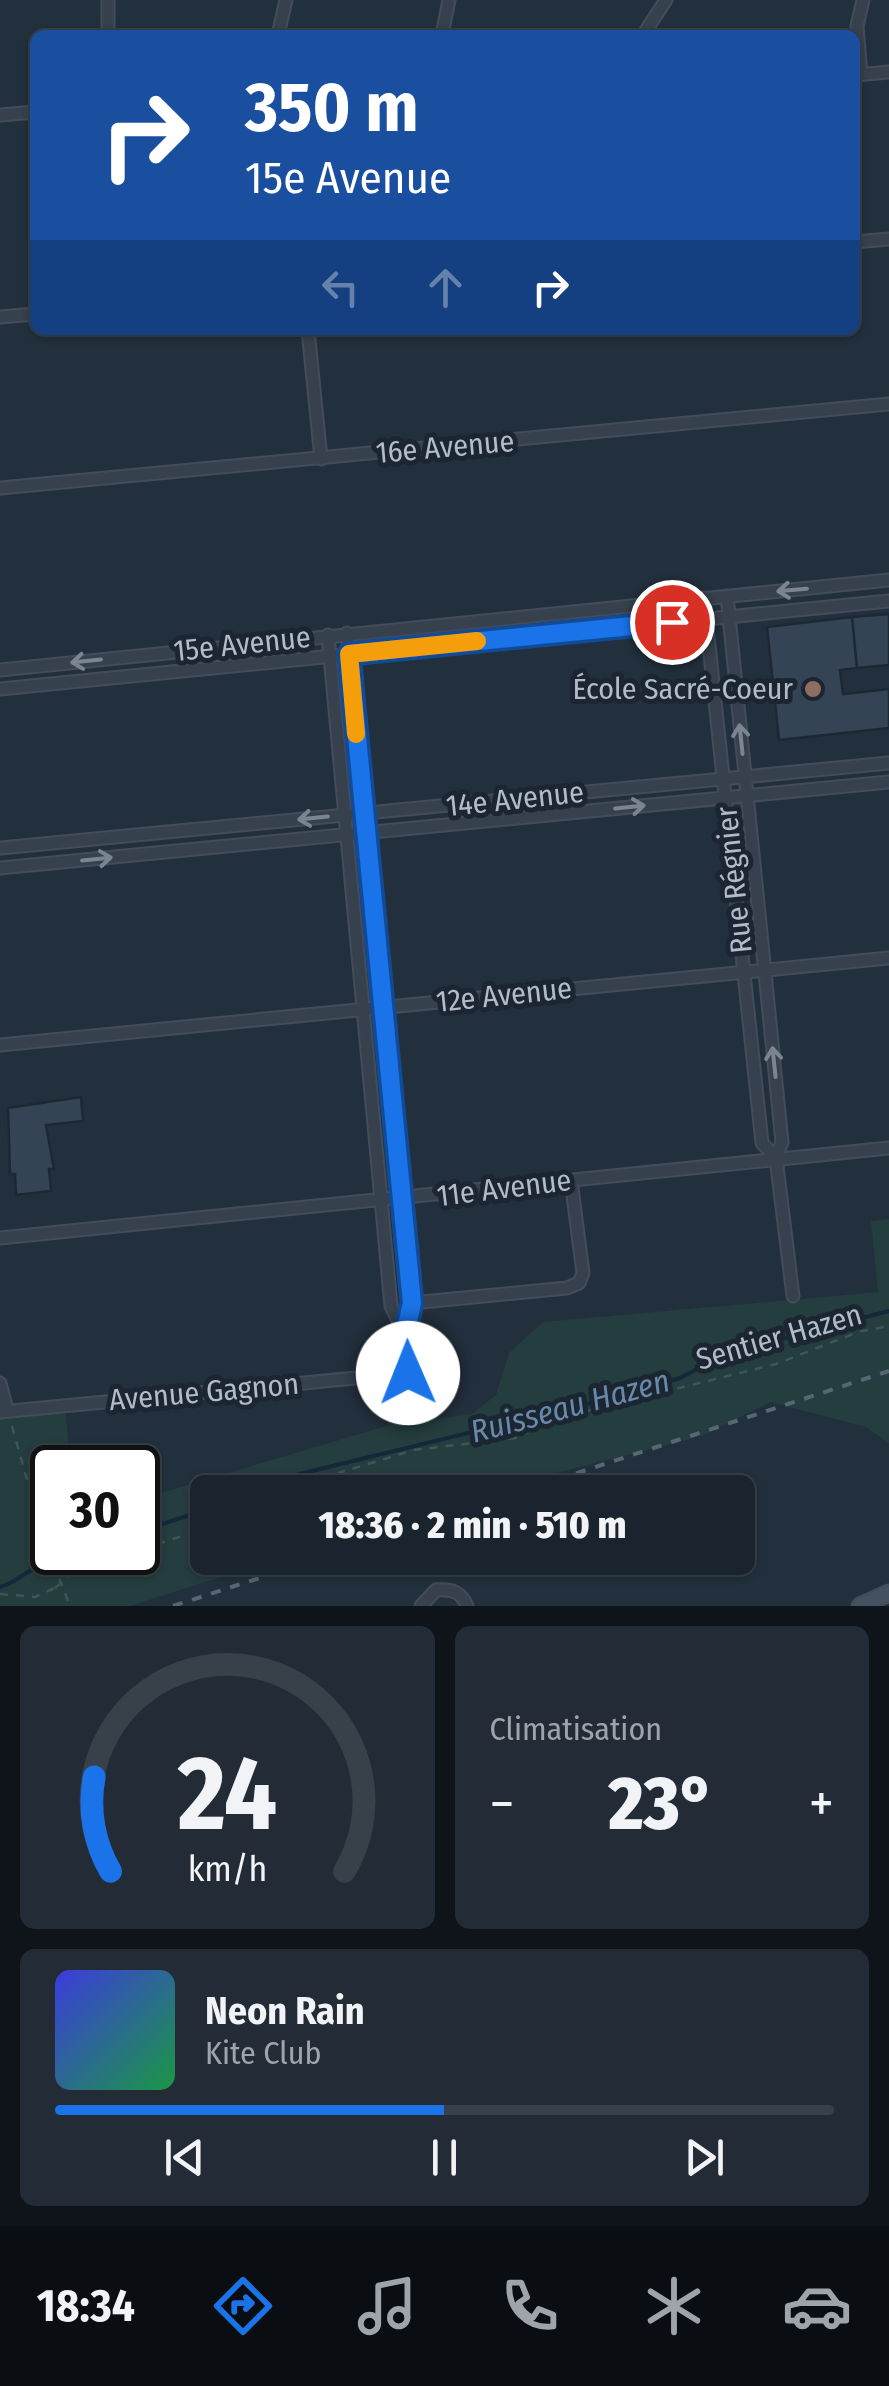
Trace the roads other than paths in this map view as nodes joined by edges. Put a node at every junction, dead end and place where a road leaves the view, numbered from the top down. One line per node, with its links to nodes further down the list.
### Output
1 (108, 0): 6 (street)
2 (286, 0): 7 (street)
3 (449, 0): 8 (street)
4 (666, 0): 9 (street)
5 (862, 0): 10 (street)
6 (108, 30)
7 (279, 30)
8 (443, 30)
9 (647, 30)
10 (857, 30)
11 (889, 72): 12 (street)
12 (860, 75)
13 (30, 112): 14 (street)
14 (0, 115)
15 (889, 239): 16 (street)
16 (860, 242)
17 (30, 314): 18 (street)
18 (0, 316)
19 (309, 335): 21 (street)
20 (889, 404): 21 (street, 16e Avenue)
21 (321, 459): 22 (street, 16e Avenue)
22 (0, 488)
23 (889, 580): 24 (street, 15e Avenue)
24 (854, 584): 25 (street, 15e Avenue, one-way to 25); 28 (street)
25 (726, 596): 26 (street, 15e Avenue); 30 (street, Rue Régnier)
26 (704, 598): 29 (street, 15e Avenue); 31 (street, Rue Régnier)
27 (889, 601): 28 (street, 15e Avenue)
28 (855, 604): 30 (street, 15e Avenue)
29 (532, 615): 32 (street, 15e Avenue); 34 (street)
30 (729, 616): 31 (street, 15e Avenue); 42 (street, Rue Régnier, one-way to 30)
31 (706, 618): 34 (street, 15e Avenue); 43 (street, Rue Régnier)
32 (347, 633): 33 (street, 15e Avenue); 35 (street)
33 (328, 635): 36 (street, 15e Avenue); 37 (street)
34 (533, 636): 35 (street, 15e Avenue)
35 (349, 654): 37 (street, 15e Avenue); 47 (street)
36 (131, 656): 38 (street, 15e Avenue, one-way to 38); 39 (street, 15e Avenue)
37 (330, 656): 39 (street, 15e Avenue); 48 (street)
38 (0, 670)
39 (133, 676): 40 (street, 15e Avenue)
40 (0, 689)
41 (889, 763): 42 (street, 14e Avenue)
42 (745, 777): 43 (street, 14e Avenue); 45 (street, Rue Régnier)
43 (724, 779): 46 (street, Rue Régnier); 47 (street, 14e Avenue)
44 (889, 782): 45 (street, 14e Avenue)
45 (747, 795): 46 (street, 14e Avenue); 56 (street, Rue Régnier)
46 (726, 798): 49 (street, 14e Avenue, one-way to 46); 57 (street, Rue Régnier)
47 (364, 814): 48 (street, 14e Avenue); 49 (street)
48 (346, 815): 50 (street); 51 (street, 14e Avenue, one-way to 51)
49 (366, 833): 50 (street, 14e Avenue); 58 (street)
50 (348, 834): 53 (street, 14e Avenue); 59 (street)
51 (142, 835): 52 (street, 14e Avenue); 53 (street)
52 (0, 848)
53 (144, 854): 54 (street, 14e Avenue, one-way to 53)
54 (0, 868)
55 (889, 958): 56 (street, 12e Avenue)
56 (765, 969): 57 (street, 12e Avenue); 62 (street, Rue Régnier, one-way to 56)
57 (744, 971): 58 (street, 12e Avenue); 62 (street, Rue Régnier)
58 (382, 1007): 59 (street, 12e Avenue); 64 (street)
59 (364, 1008): 60 (street, 12e Avenue); 65 (street)
60 (0, 1045)
61 (889, 1148): 62 (street, 11e Avenue)
62 (776, 1158): 63 (street, 11e Avenue); 67 (street, Rue Régnier)
63 (570, 1180): 64 (street, 11e Avenue); 68 (street)
64 (401, 1200): 65 (street, 11e Avenue); 68 (street)
65 (382, 1202): 66 (street, 11e Avenue); 69 (street)
66 (0, 1238)
67 (792, 1296)
68 (412, 1303): 69 (street)
69 (405, 1334): 70 (street)
70 (408, 1373): 72 (street, Avenue Gagnon); 73 (street)
71 (0, 1383): 72 (street)
72 (4, 1411)
73 (412, 1412)
74 (889, 1593): 77 (street)
75 (421, 1606): 76 (street)
76 (468, 1606)
77 (860, 1606)

